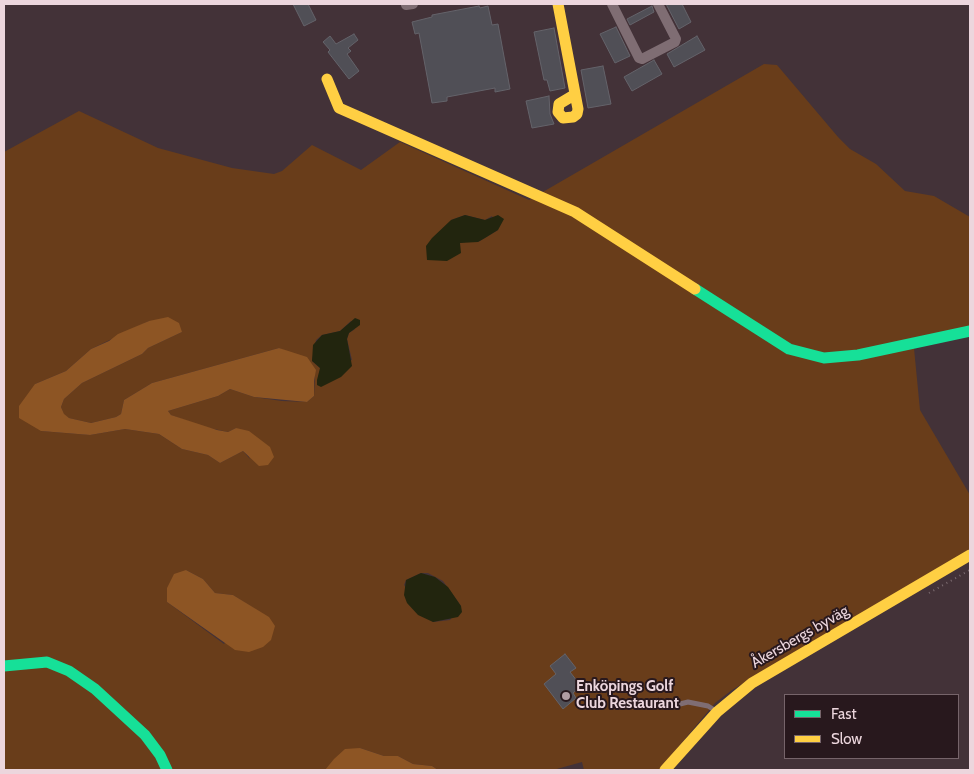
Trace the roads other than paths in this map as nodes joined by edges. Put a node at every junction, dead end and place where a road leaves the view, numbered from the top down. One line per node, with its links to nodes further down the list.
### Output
1 (558, 4): 5 (street)
2 (612, 4): 3 (street)
3 (658, 4)
4 (327, 79): 6 (street)
5 (574, 95)
6 (970, 331)
7 (970, 555): 10 (street, Åkersbergs byväg)
8 (4, 666): 11 (street)
9 (672, 706): 10 (lane)
10 (717, 712): 12 (street, Åkersbergs byväg)
11 (167, 770)
12 (665, 770)

